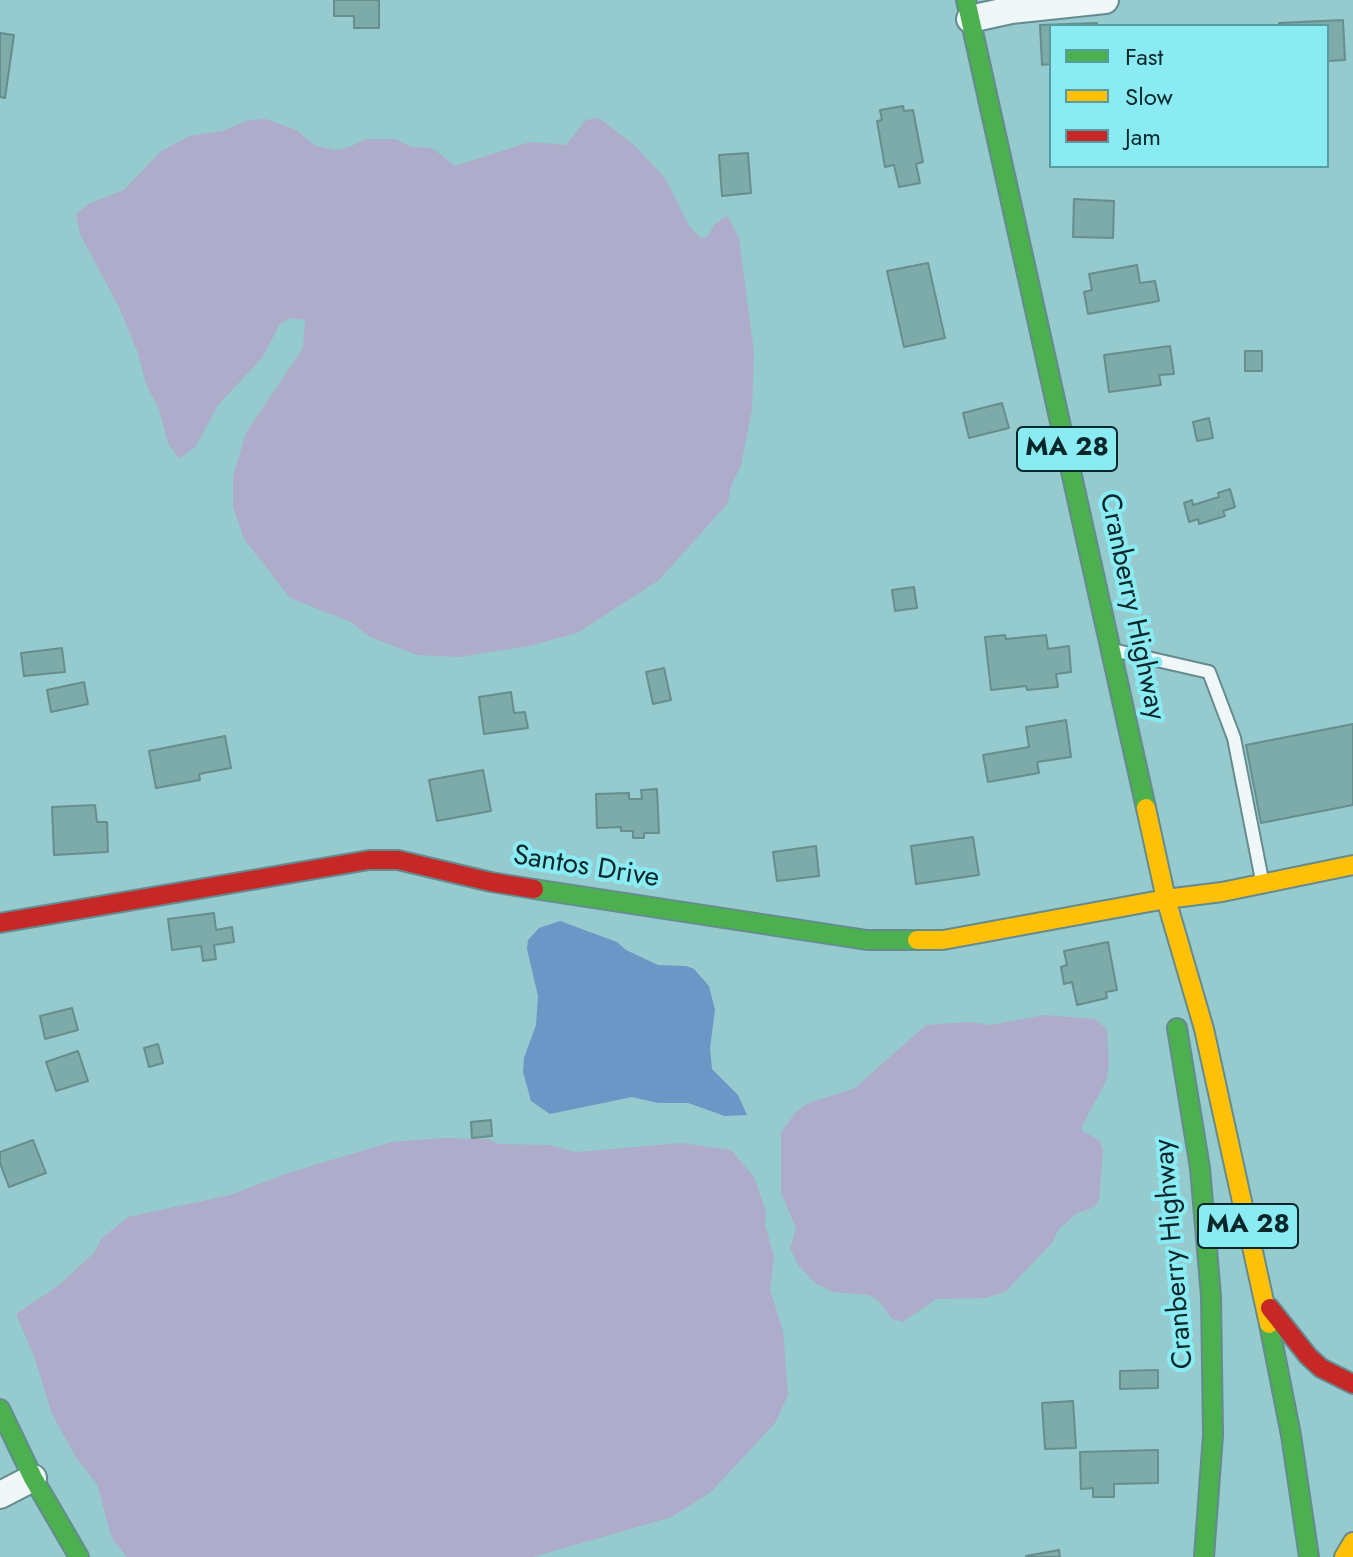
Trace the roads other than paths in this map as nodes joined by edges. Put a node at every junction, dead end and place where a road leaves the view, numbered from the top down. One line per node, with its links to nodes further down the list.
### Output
1 (1105, 0): 2 (street)
2 (968, 9): 3 (main road, Cranberry Highway / MA 28)
3 (1111, 649): 5 (lane); 6 (main road, Cranberry Highway / MA 28)
4 (1353, 865): 5 (main road, Santos Drive)
5 (1262, 883): 6 (main road, Santos Drive)
6 (1166, 899): 7 (main road, Santos Drive); 8 (main road, Cranberry Highway / MA 28); 15 (main road, Cranberry Highway / MA 28)
7 (0, 923)
8 (1265, 1301): 9 (main road); 16 (main road, Cranberry Highway / MA 28)
9 (1353, 1384)
10 (0, 1409): 11 (main road)
11 (33, 1478): 12 (street); 14 (main road)
12 (0, 1495)
13 (1353, 1542): 17 (main road)
14 (79, 1557)
15 (1204, 1557)
16 (1309, 1557)
17 (1344, 1557)

